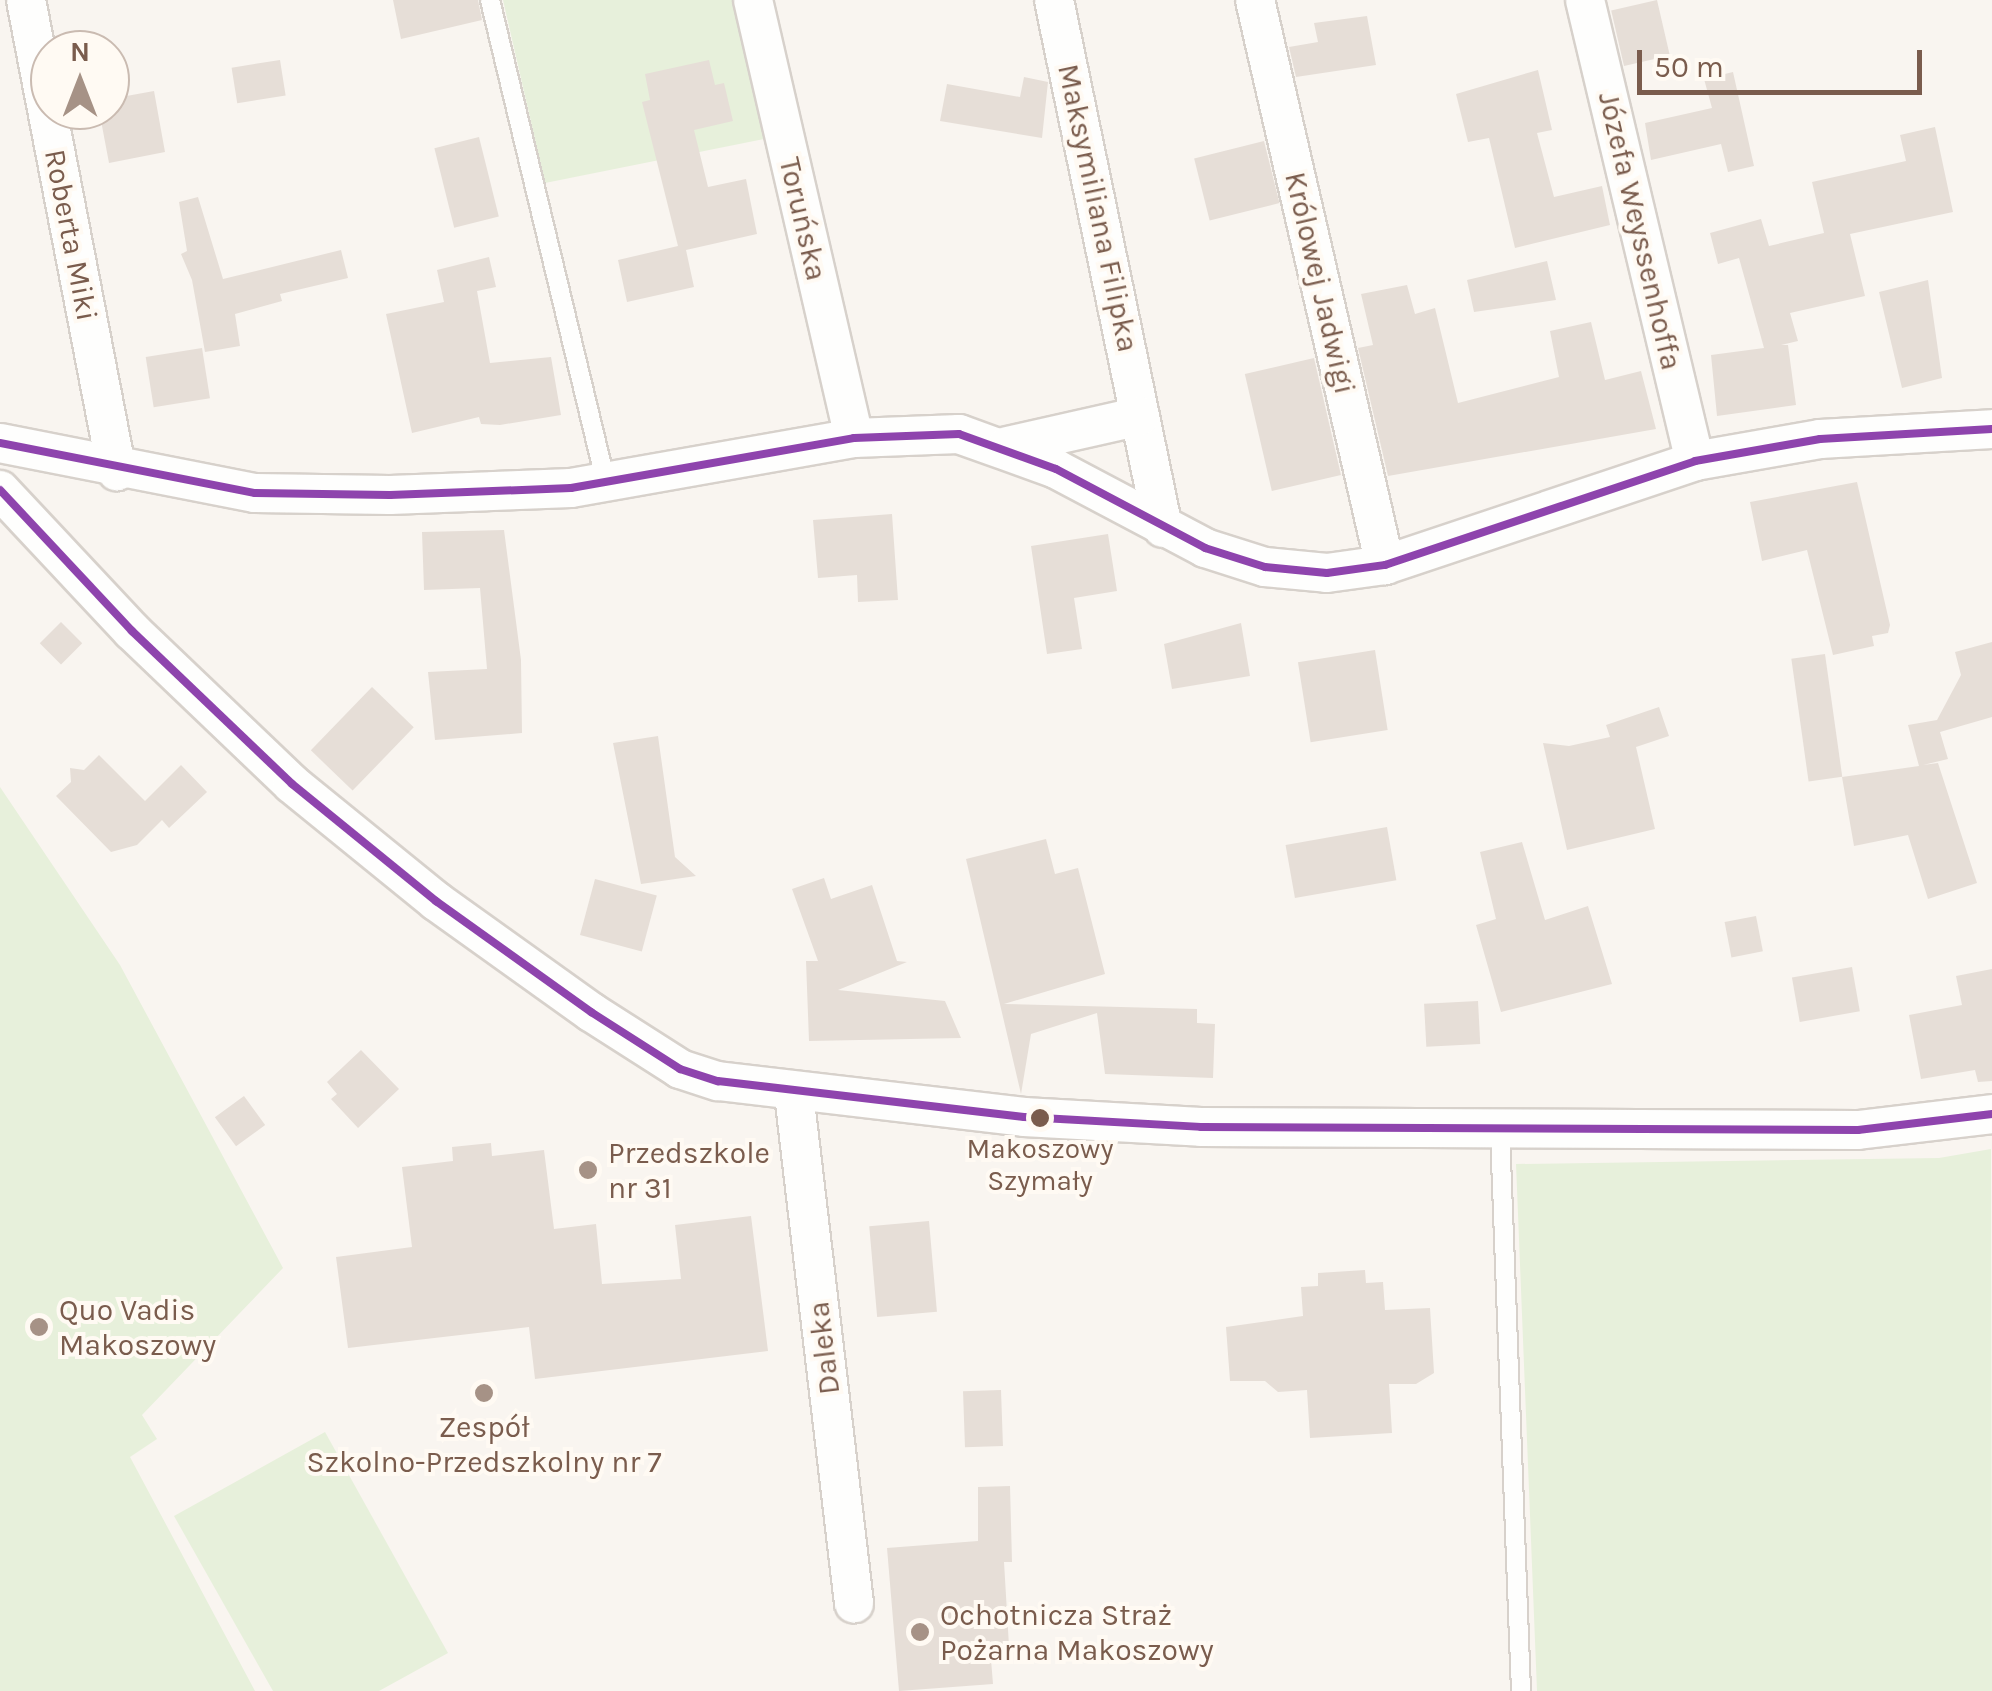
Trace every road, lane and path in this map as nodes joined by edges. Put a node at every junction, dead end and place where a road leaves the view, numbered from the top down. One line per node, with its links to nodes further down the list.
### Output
1 (26, 0): 13 (street, Roberta Miki)
2 (490, 0): 14 (lane)
3 (752, 0): 9 (street, Toruńska)
4 (1054, 0): 7 (street, Maksymiliana Filipka)
5 (1255, 0): 17 (street, Królowej Jadwigi)
6 (1585, 0): 12 (street, Józefa Weyssenhoffa)
7 (1140, 416): 11 (street); 16 (street, Maksymiliana Filipka)
8 (1992, 429): 12 (street)
9 (854, 438): 11 (street); 14 (street)
10 (0, 443): 13 (street)
11 (1007, 446): 16 (street)
12 (1695, 461): 17 (street)
13 (117, 470): 14 (street)
14 (606, 483)
15 (0, 490): 18 (street)
16 (1163, 528): 17 (street)
17 (1385, 565)
18 (794, 1094): 20 (street); 21 (street, Daleka)
19 (1992, 1114): 20 (street)
20 (1500, 1132): 22 (lane)
21 (854, 1603)
22 (1522, 1691)

